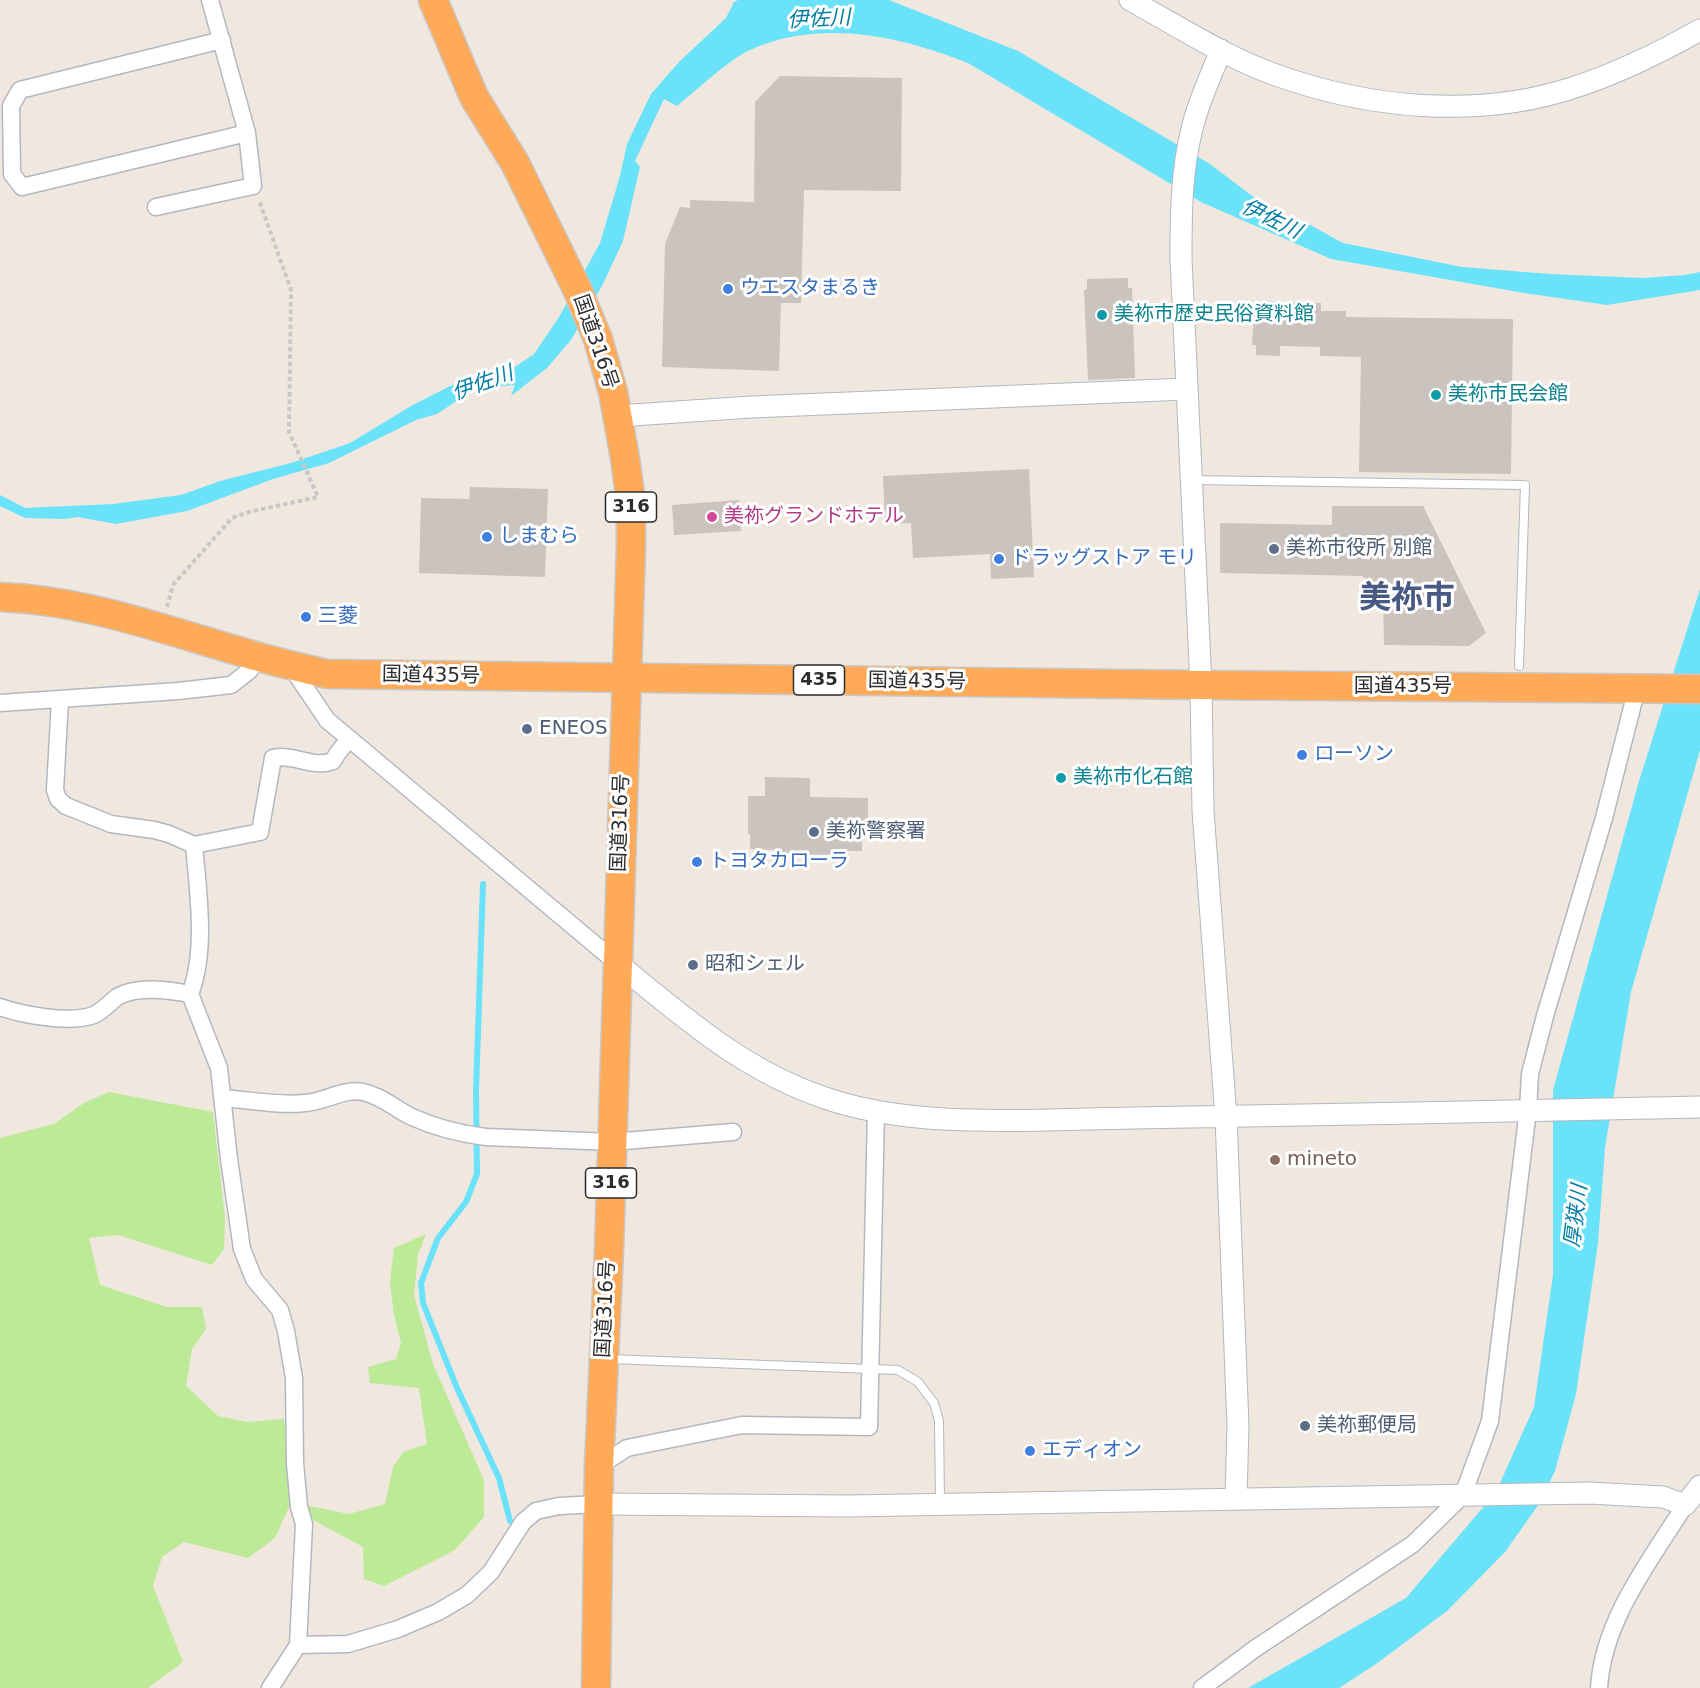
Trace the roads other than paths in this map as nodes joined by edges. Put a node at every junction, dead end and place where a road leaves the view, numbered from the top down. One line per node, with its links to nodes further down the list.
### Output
1 (210, 0): 5 (street)
2 (433, 0): 10 (highway, 国道316号 / 316)
3 (1130, 0): 6 (street)
4 (1700, 30): 6 (street)
5 (222, 40): 7 (street); 7 (street)
6 (1221, 50): 9 (street)
7 (247, 133): 8 (street)
8 (156, 207)
9 (1187, 389): 10 (street); 11 (street)
10 (618, 416): 16 (highway, 国道316号 / 316)
11 (1192, 480): 15 (lane); 17 (street)
12 (0, 597): 13 (highway, 国道435号 / 435)
13 (260, 657): 14 (highway, 国道435号 / 435); 20 (street)
14 (290, 665): 16 (highway, 国道435号 / 435); 22 (street)
15 (1520, 666)
16 (626, 678): 17 (highway, 国道435号 / 435); 24 (highway, 国道316号 / 316)
17 (1201, 685): 18 (highway, 国道435号 / 435); 31 (street)
18 (1642, 688): 19 (highway, 国道435号 / 435); 29 (street)
19 (1700, 688)
20 (60, 700): 21 (street); 23 (street)
21 (0, 703)
22 (349, 739): 23 (street); 24 (street)
23 (194, 845): 25 (street)
24 (617, 963): 30 (street); 33 (highway, 国道316号 / 316)
25 (190, 994): 26 (street); 27 (street)
26 (0, 1007)
27 (223, 1098): 33 (street); 43 (street)
28 (1700, 1107): 29 (street)
29 (1533, 1110): 31 (street); 38 (street)
30 (876, 1111): 31 (street); 35 (street)
31 (1226, 1117): 39 (street)
32 (733, 1132): 33 (street)
33 (612, 1142): 34 (highway, 国道316号 / 316)
34 (603, 1359): 35 (lane); 36 (highway, 国道316号 / 316)
35 (870, 1368): 36 (street); 41 (lane)
36 (599, 1466): 40 (highway, 国道316号 / 316)
37 (1700, 1486): 42 (street)
38 (1463, 1495): 39 (street); 42 (street); 46 (street)
39 (1236, 1499): 41 (street)
40 (599, 1504): 41 (street); 43 (street); 45 (highway, 国道316号 / 316)
41 (940, 1504)
42 (1685, 1505): 47 (street)
43 (298, 1645): 44 (street)
44 (270, 1688)
45 (596, 1688)
46 (1202, 1688)
47 (1599, 1688)

